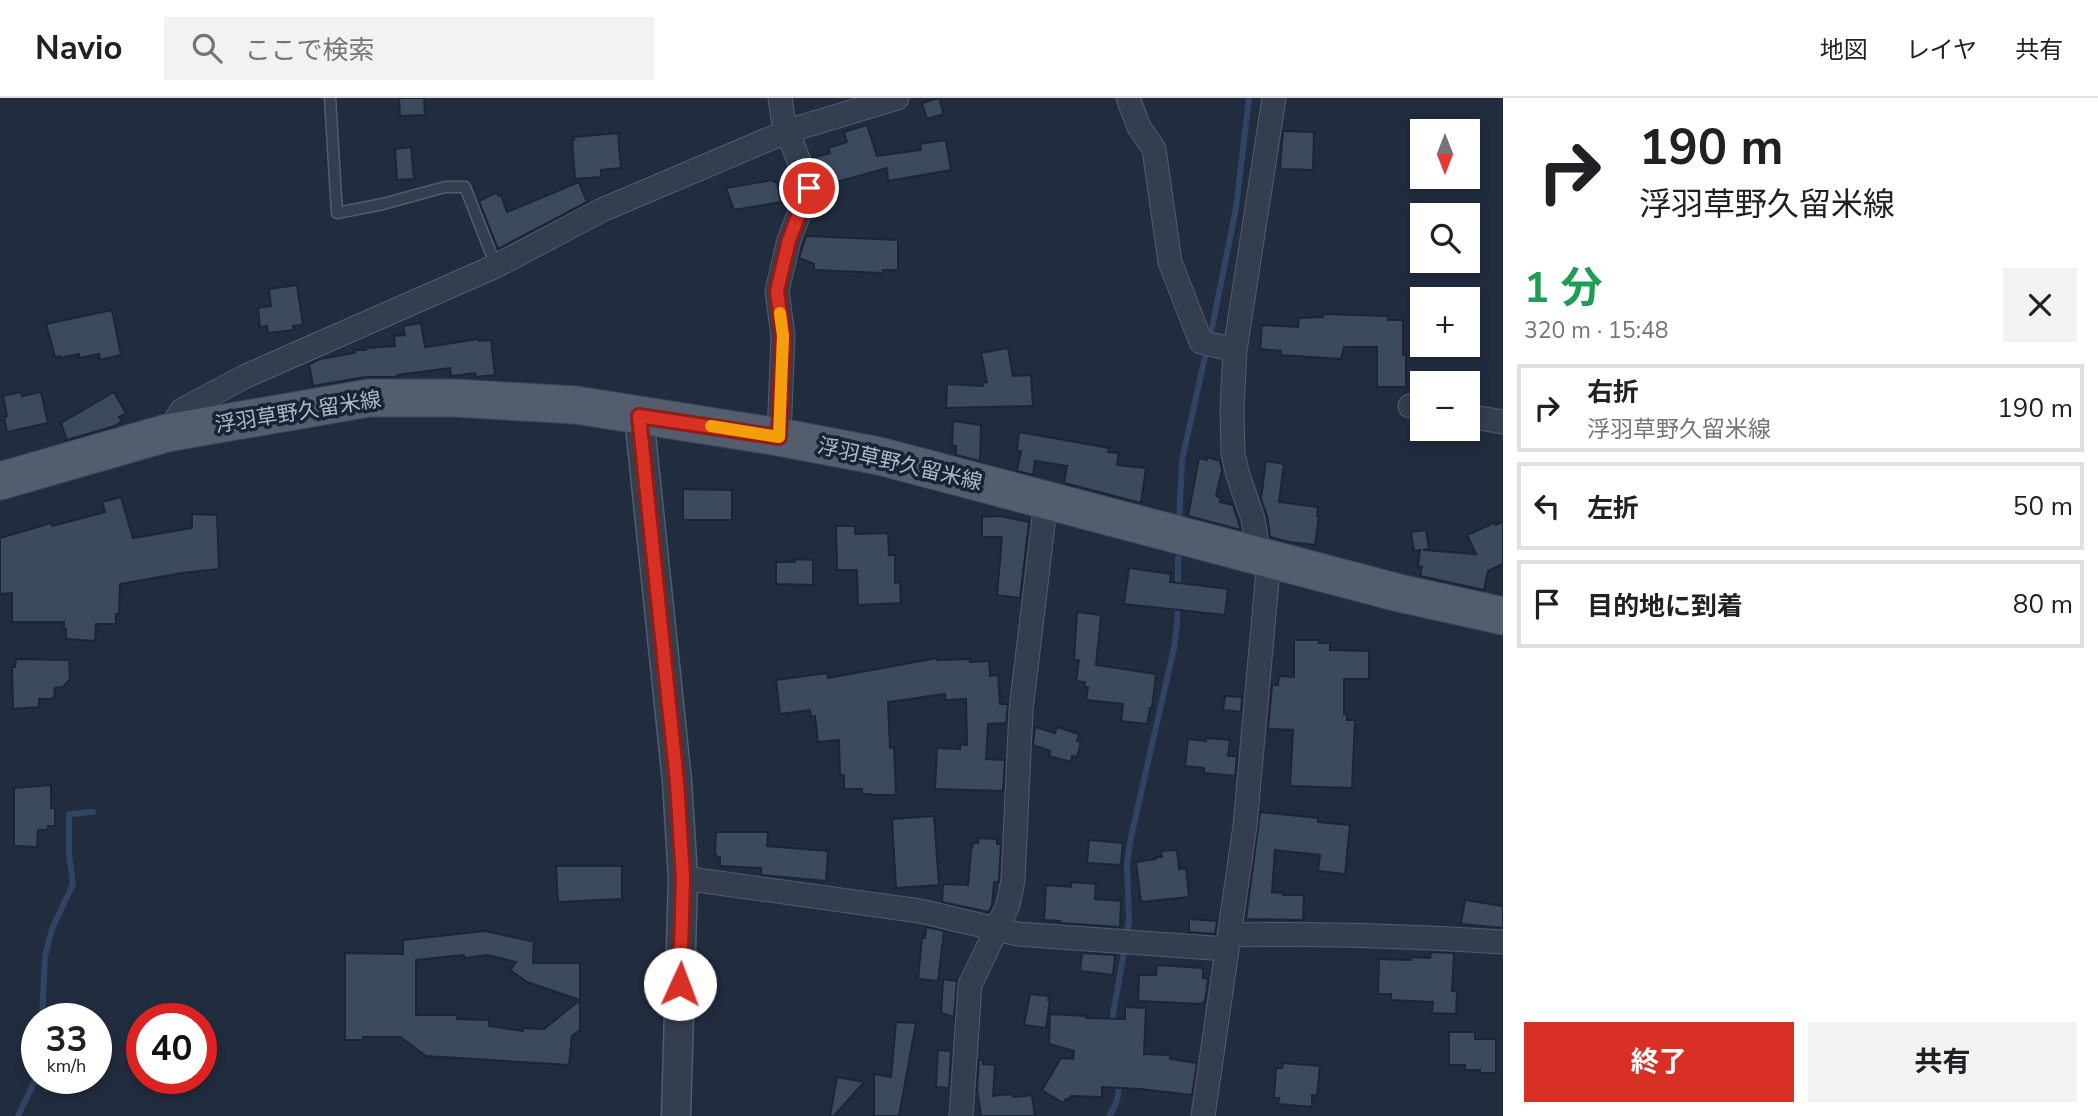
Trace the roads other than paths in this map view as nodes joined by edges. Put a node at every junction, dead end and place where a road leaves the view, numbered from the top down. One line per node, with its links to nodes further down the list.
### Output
1 (330, 98): 7 (lane)
2 (780, 98): 6 (street)
3 (897, 98): 6 (street)
4 (1128, 98): 8 (street)
5 (1274, 98): 8 (street)
6 (788, 131): 7 (street); 13 (street)
7 (496, 266): 12 (street)
8 (1216, 346): 16 (street)
9 (639, 416): 12 (main road, 浮羽草野久留米線); 13 (main road, 浮羽草野久留米線); 18 (street)
10 (1480, 418): 11 (street)
11 (1503, 422)
12 (167, 433): 14 (main road, 浮羽草野久留米線)
13 (779, 437): 15 (main road, 浮羽草野久留米線)
14 (0, 481)
15 (1046, 500): 16 (main road, 浮羽草野久留米線); 19 (street)
16 (1262, 558): 17 (main road, 浮羽草野久留米線); 20 (street)
17 (1503, 616)
18 (683, 878): 19 (street); 22 (street)
19 (997, 929): 20 (street); 23 (street)
20 (1228, 942): 21 (street); 24 (street)
21 (1503, 942)
22 (676, 1116)
23 (961, 1116)
24 (1203, 1116)

